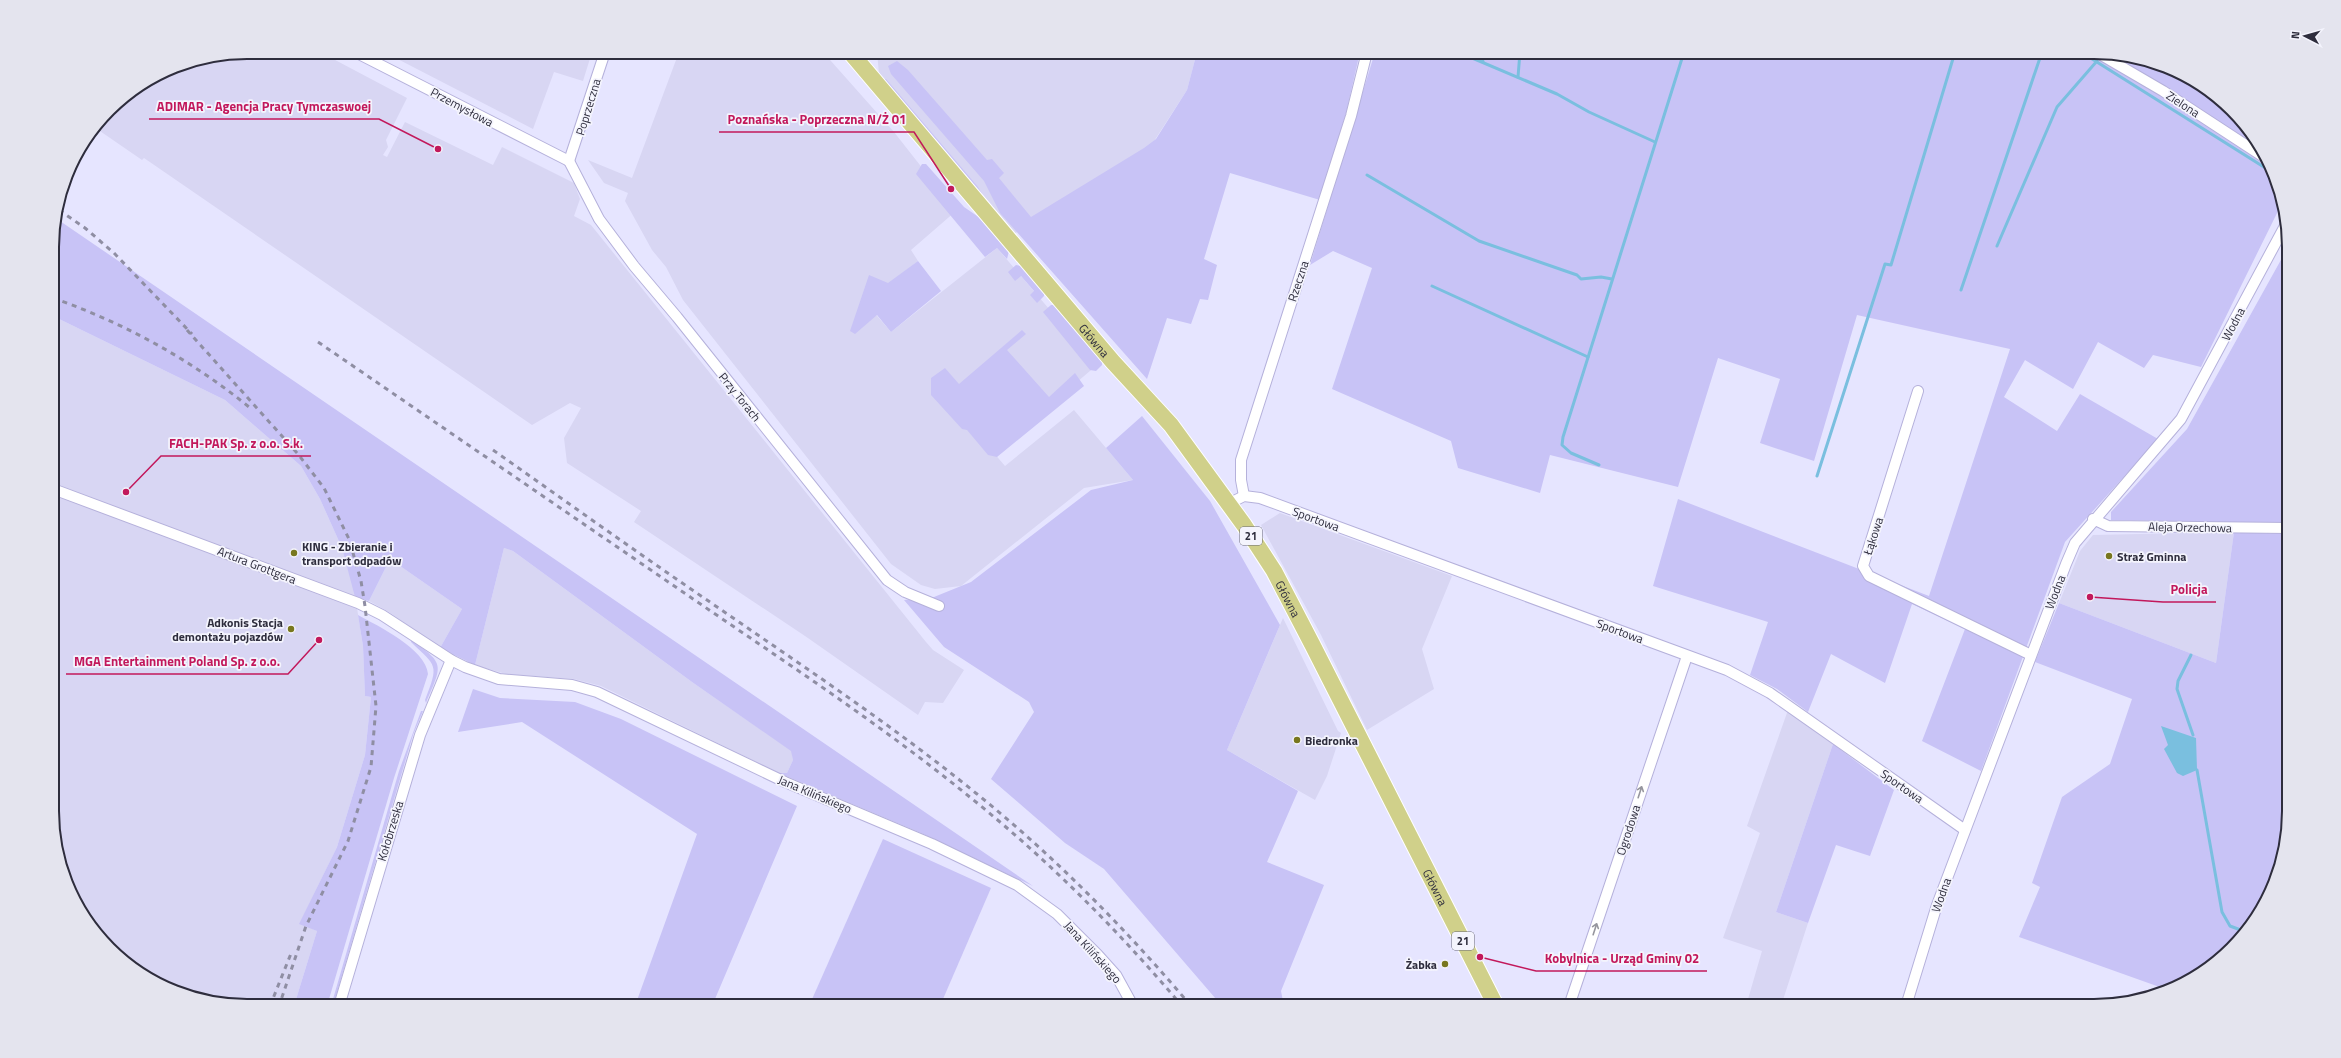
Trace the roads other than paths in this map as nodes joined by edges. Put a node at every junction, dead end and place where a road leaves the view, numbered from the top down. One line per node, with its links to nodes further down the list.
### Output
1 (369, 59): 7 (street, Przemysłowa)
2 (603, 59): 7 (street, Poprzeczna)
3 (856, 59): 11 (main road, Główna / 21)
4 (1365, 59): 11 (street, Rzeczna)
5 (2109, 59): 6 (street, Zielona)
6 (2256, 152)
7 (569, 162): 14 (street, Przy Torach)
8 (2282, 232): 12 (street, Wodna)
9 (1918, 391): 15 (street, Łąkowa)
10 (59, 491): 17 (street, Artura Grottgera)
11 (1237, 499): 16 (street, Sportowa); 21 (main road, Główna / 21)
12 (2094, 519): 13 (street, Aleja Orzechowa); 15 (street, Wodna)
13 (2282, 528)
14 (939, 606)
15 (2031, 655): 18 (street, Wodna)
16 (1687, 656): 18 (street, Sportowa); 22 (street, Ogrodowa, one-way to 16)
17 (451, 660): 19 (street, Kołobrzeska); 20 (street, Jana Kilińskiego)
18 (1965, 830): 23 (street, Wodna)
19 (341, 999)
20 (1129, 999)
21 (1492, 999)
22 (1571, 999)
23 (1908, 999)

